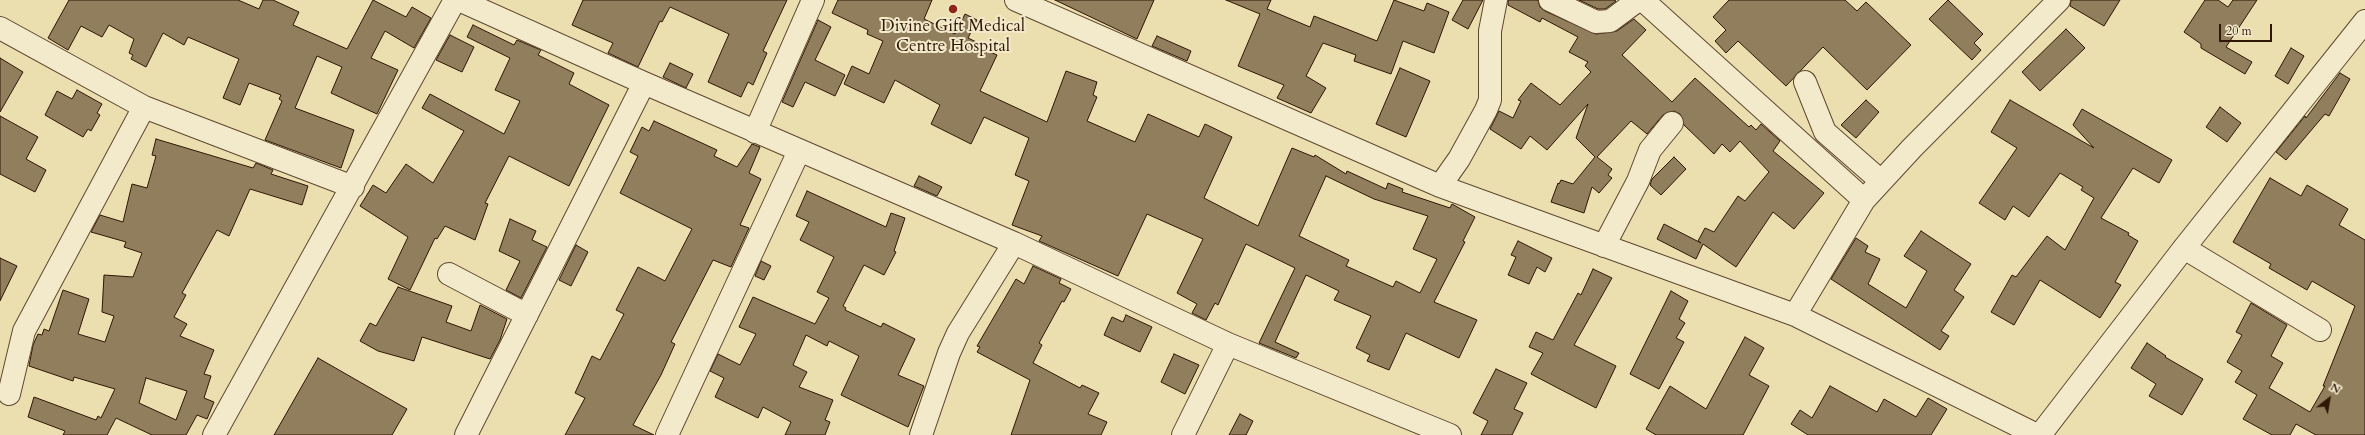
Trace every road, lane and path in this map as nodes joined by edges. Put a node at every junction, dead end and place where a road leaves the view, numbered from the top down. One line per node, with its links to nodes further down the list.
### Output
1 (455, 0): 18 (street)
2 (459, 0): 11 (street)
3 (813, 0): 14 (street)
4 (1496, 0): 17 (street)
5 (1550, 0): 19 (street)
6 (2059, 0): 16 (street)
7 (1025, 2): 17 (street)
8 (2365, 21): 22 (street)
9 (0, 28): 12 (street)
10 (1805, 82): 16 (street)
11 (644, 84): 14 (street); 24 (street)
12 (144, 107): 18 (street); 28 (street)
13 (1672, 123): 21 (street)
14 (755, 132): 15 (street)
15 (799, 151): 20 (street); 32 (street)
16 (1881, 181): 19 (street)
17 (1440, 186): 21 (street)
18 (353, 187): 30 (street)
19 (1864, 200): 25 (street)
20 (1014, 243): 27 (street); 33 (street)
21 (1604, 246): 25 (street)
22 (2184, 248): 26 (street); 36 (street)
23 (449, 274): 24 (street)
24 (527, 315): 31 (street)
25 (1795, 316): 36 (street)
26 (2320, 330)
27 (1228, 344): 29 (street); 34 (street)
28 (9, 394)
29 (1425, 430): 35 (street)
30 (214, 435)
31 (466, 435)
32 (667, 435)
33 (921, 435)
34 (1183, 435)
35 (1450, 435)
36 (2038, 435)

